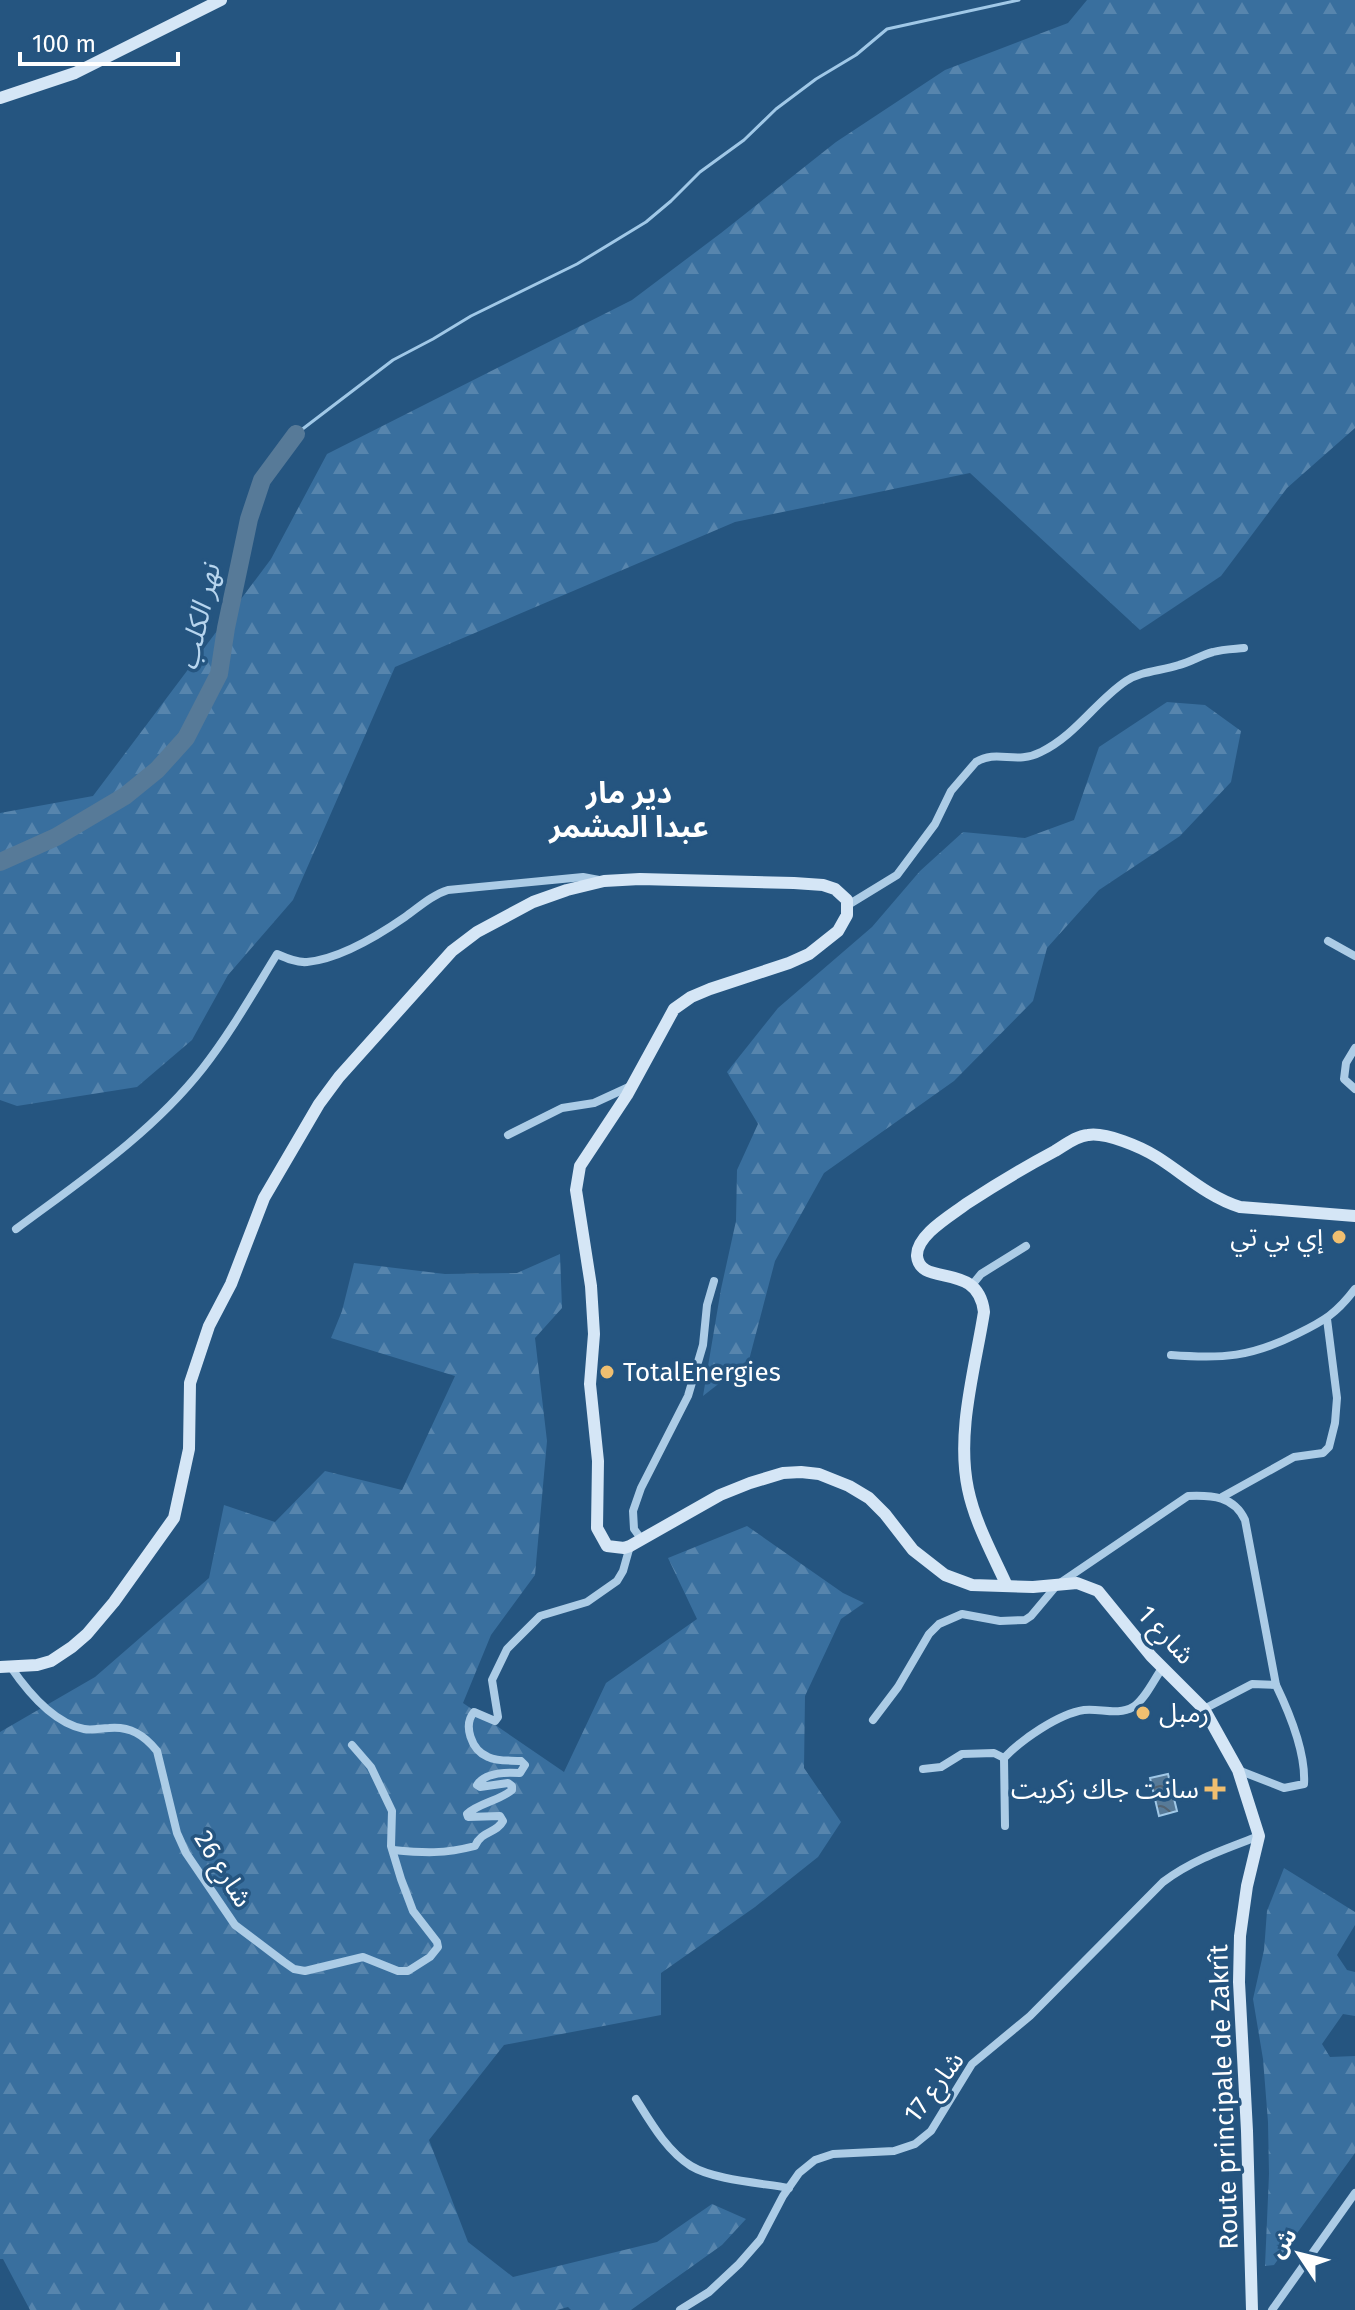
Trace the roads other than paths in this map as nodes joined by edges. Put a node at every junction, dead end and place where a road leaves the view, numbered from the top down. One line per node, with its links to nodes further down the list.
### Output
1 (221, 0): 2 (street)
2 (0, 98)
3 (1244, 648): 5 (street)
4 (604, 881): 5 (street); 13 (street); 24 (street)
5 (848, 905): 9 (street)
6 (1328, 941): 7 (street)
7 (1355, 956)
8 (1355, 1048): 10 (street)
9 (632, 1086): 11 (street); 21 (street)
10 (1355, 1089)
11 (508, 1135)
12 (1355, 1216): 16 (street)
13 (16, 1229)
14 (1026, 1246): 16 (street)
15 (714, 1281): 21 (street)
16 (972, 1285): 23 (street)
17 (1355, 1289): 18 (street)
18 (1327, 1319): 19 (street); 20 (street)
19 (1171, 1355)
20 (1222, 1497): 22 (street); 26 (street)
21 (636, 1543): 23 (street); 35 (street)
22 (1057, 1585): 23 (street, شارع 1); 25 (street, شارع 1); 28 (street)
23 (1007, 1586)
24 (5, 1667): 35 (street, شارع 26)
25 (1163, 1667): 27 (street, شارع 1); 30 (street)
26 (1276, 1685): 27 (street); 32 (street)
27 (1204, 1709): 32 (street, شارع 1)
28 (873, 1720)
29 (352, 1745): 35 (street, شارع 26)
30 (1004, 1758): 31 (street); 33 (street)
31 (923, 1769)
32 (1238, 1770): 34 (street, شارع 1)
33 (1005, 1826)
34 (1259, 1836): 37 (street, شارع 17); 40 (street, Route principale de Zakrît)
35 (393, 1850)
36 (636, 2099): 37 (street)
37 (789, 2188): 39 (street, شارع 17)
38 (1355, 2193): 41 (street)
39 (680, 2310)
40 (1252, 2310)
41 (1272, 2310)

